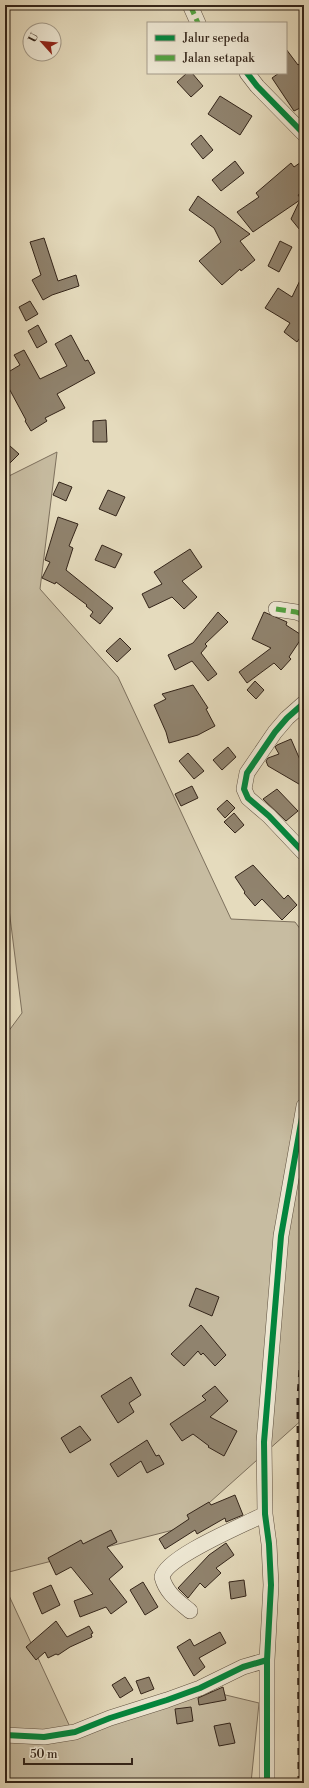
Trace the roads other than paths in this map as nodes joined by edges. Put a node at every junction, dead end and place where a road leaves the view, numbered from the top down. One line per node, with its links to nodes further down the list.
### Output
1 (190, 5): 2 (street)
2 (198, 22)
3 (248, 74): 4 (street)
4 (304, 134)
5 (276, 609): 6 (street)
6 (304, 615)
7 (304, 703): 8 (street)
8 (304, 853)
9 (304, 1106): 10 (street)
10 (265, 1514): 11 (street); 12 (street)
11 (190, 1611)
12 (267, 1660): 13 (street); 14 (street)
13 (5, 1735)
14 (267, 1783)

